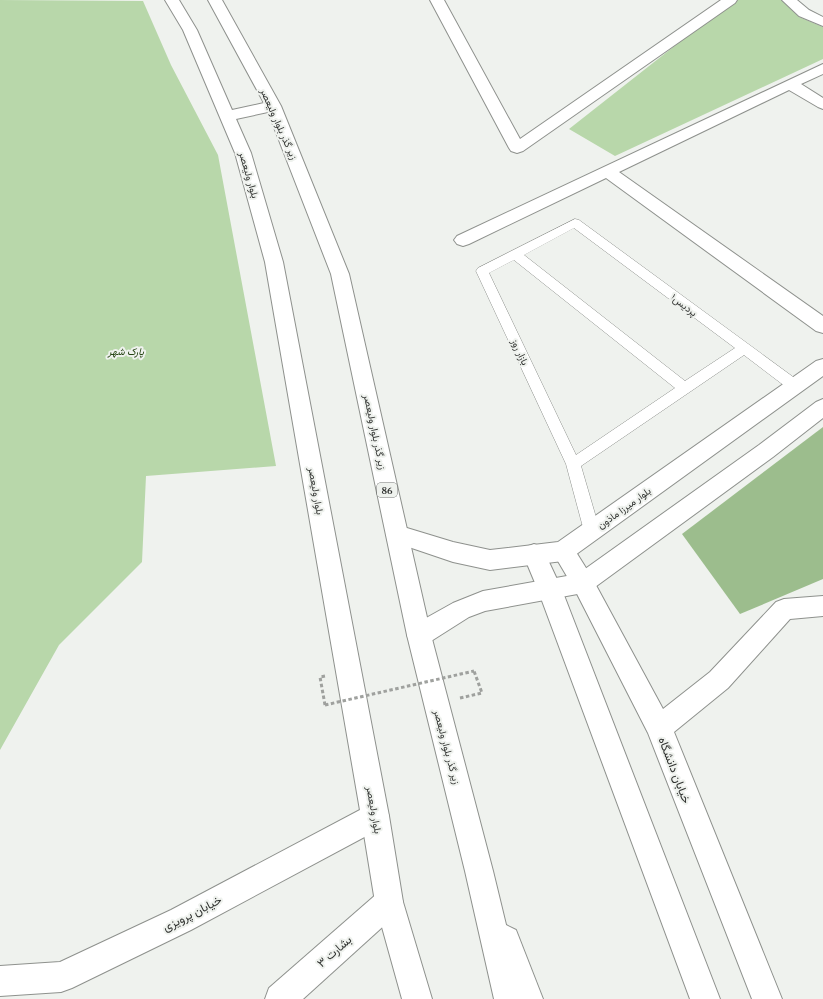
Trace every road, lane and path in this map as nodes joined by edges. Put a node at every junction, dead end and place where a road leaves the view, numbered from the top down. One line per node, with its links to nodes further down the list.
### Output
1 (172, 0): 11 (main road, بلوار ولیعصر)
2 (215, 0): 10 (main road, زیر گذر بلوار ولیعصر / 86)
3 (437, 0): 4 (main road)
4 (730, 0)
5 (789, 0): 6 (main road)
6 (823, 22)
7 (823, 68): 8 (main road)
8 (789, 84): 9 (main road); 12 (main road)
9 (823, 104)
10 (273, 106): 11 (main road); 24 (main road, زیر گذر بلوار ولیعصر / 86)
11 (228, 116): 34 (main road, بلوار ولیعصر)
12 (607, 171): 14 (main road); 16 (main road)
13 (575, 223): 15 (lane, بازار روز); 17 (lane, پردیس۱)
14 (464, 240)
15 (515, 254): 20 (lane); 22 (lane, بازار روز)
16 (823, 326)
17 (743, 349): 19 (lane, پردیس۱); 20 (lane)
18 (823, 366): 19 (main road, بلوار میرزا ماذون)
19 (794, 386): 23 (main road, بلوار میرزا ماذون)
20 (685, 389): 22 (lane)
21 (823, 407): 27 (main road)
22 (573, 464): 23 (lane, بازار روز)
23 (592, 531): 25 (main road, بلوار میرزا ماذون)
24 (397, 534): 26 (main road, بلوار میرزا ماذون); 30 (main road, زیر گذر بلوار ولیعصر / 86)
25 (563, 551): 26 (main road, بلوار میرزا ماذون); 27 (main road, خیابان دانشگاه)
26 (534, 554): 28 (main road)
27 (583, 583): 28 (main road); 33 (main road, خیابان دانشگاه)
28 (550, 590): 30 (main road); 43 (main road)
29 (823, 606): 33 (main road)
30 (419, 635): 35 (main road, زیر گذر بلوار ولیعصر / 86)
31 (320, 677): 32 (path, bridge)
32 (482, 693)
33 (659, 728): 44 (main road, خیابان دانشگاه)
34 (376, 816): 36 (main road, بلوار ولیعصر); 37 (main road, خیابان پرویزی)
35 (479, 871): 41 (main road, زیر گذر بلوار ولیعصر / 86); 42 (main road)
36 (390, 902): 38 (main road, بشارت ۳); 39 (main road, بلوار ولیعصر); 40 (main road)
37 (0, 980)
38 (280, 999)
39 (402, 999)
40 (417, 999)
41 (509, 999)
42 (528, 999)
43 (705, 999)
44 (767, 999)

